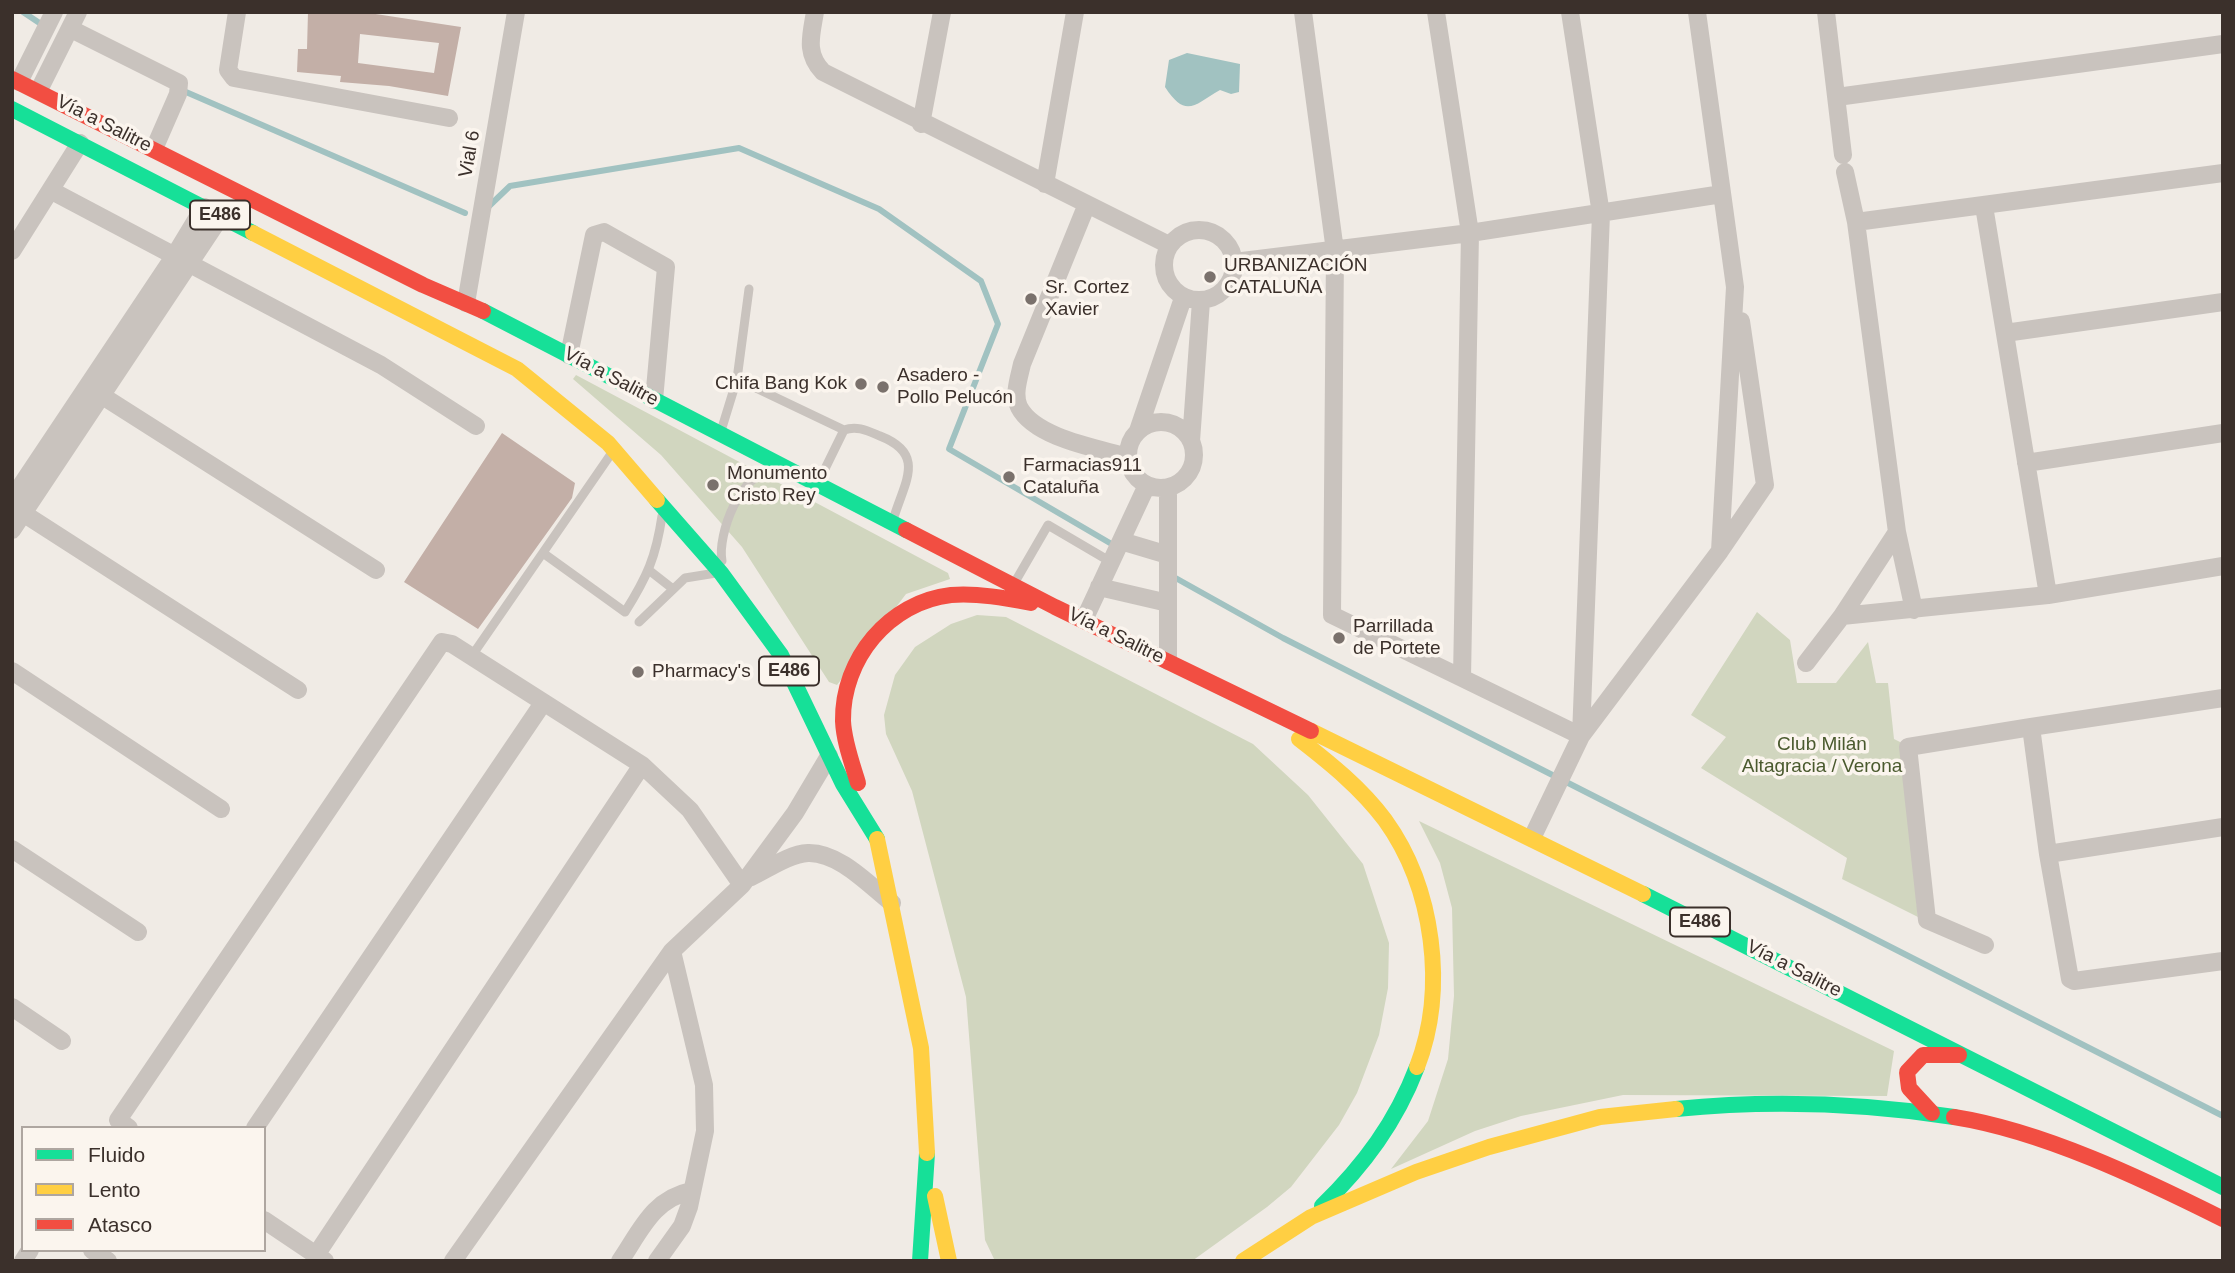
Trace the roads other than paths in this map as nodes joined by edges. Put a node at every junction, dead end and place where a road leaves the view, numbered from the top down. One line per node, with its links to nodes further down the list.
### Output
1 (54, 12): 15 (street)
2 (78, 12): 13 (street)
3 (516, 12): 43 (street, Vial 6)
4 (815, 12): 20 (street)
5 (942, 12): 20 (street)
6 (1075, 12): 24 (street)
7 (1303, 12): 36 (street)
8 (1436, 12): 33 (street)
9 (1570, 12): 30 (street)
10 (1697, 12): 26 (street)
11 (1826, 12): 17 (street)
12 (233, 14): 19 (street)
13 (71, 29): 16 (street); 22 (street)
14 (2223, 44): 17 (street)
15 (15, 80): 16 (main road, Vía a Salitre / E486)
16 (39, 90): 22 (main road, Vía a Salitre / E486)
17 (1838, 97): 32 (street)
18 (12, 109): 21 (main road, Vía a Salitre / E486)
19 (449, 118)
20 (921, 124): 24 (street)
21 (80, 144): 25 (street); 29 (main road, Vía a Salitre / E486)
22 (154, 149): 43 (main road, Vía a Salitre / E486)
23 (2223, 173): 28 (street)
24 (1045, 184): 27 (street)
25 (52, 191): 35 (street); 37 (street)
26 (1722, 194): 30 (street); 39 (street)
27 (1087, 204): 34 (street); 56 (street)
28 (1984, 206): 32 (street); 44 (street)
29 (204, 207): 31 (main road, Vía a Salitre / E486); 37 (street)
30 (1601, 214): 33 (street); 96 (street)
31 (221, 216): 37 (street); 55 (main road, Vía a Salitre / E486)
32 (1856, 222): 66 (street)
33 (1470, 233): 36 (street); 90 (street)
34 (1169, 245): 38 (street); 41 (street)
35 (12, 251)
36 (1335, 251): 38 (street); 90 (street)
37 (183, 259): 47 (street); 49 (street)
38 (1234, 262): 41 (street)
39 (1735, 287): 68 (street); 68 (street)
40 (750, 289): 46 (lane)
41 (1192, 299): 51 (street); 54 (street)
42 (2223, 302): 44 (street)
43 (466, 303): 45 (main road, Vía a Salitre / E486)
44 (2005, 332): 57 (street)
45 (569, 355): 48 (main road, Vía a Salitre / E486); 48 (street)
46 (737, 379): 50 (lane); 53 (lane)
47 (94, 391): 62 (street); 73 (street)
48 (654, 400): 53 (main road, Vía a Salitre / E486)
49 (476, 426)
50 (844, 430): 59 (lane); 64 (lane)
51 (1138, 431): 54 (street); 56 (street)
52 (2223, 433): 57 (street)
53 (720, 434): 58 (main road, Vía a Salitre / E486)
54 (1191, 441): 61 (street)
55 (614, 450): 63 (main road, Vía a Salitre / E486); 69 (lane)
56 (1128, 457): 60 (street)
57 (2026, 463): 79 (street)
58 (797, 474): 59 (main road, Vía a Salitre / E486); 75 (lane)
59 (817, 484): 64 (main road, Vía a Salitre / E486)
60 (1147, 485): 61 (street); 67 (street)
61 (1168, 487): 70 (street)
62 (16, 506): 65 (street); 91 (street)
63 (663, 507): 74 (lane); 75 (main road, Vía a Salitre / E486)
64 (892, 522): 76 (main road, Vía a Salitre / E486)
65 (12, 530)
66 (1897, 532): 82 (street); 83 (street)
67 (1121, 541): 70 (street); 71 (street)
68 (1720, 551): 96 (street)
69 (543, 553): 74 (lane); 86 (lane)
70 (1168, 555): 80 (street)
71 (1111, 562): 76 (lane); 77 (street)
72 (2223, 566): 79 (street)
73 (376, 570)
74 (650, 571): 78 (lane)
75 (725, 579): 78 (lane); 97 (main road, Vía a Salitre / E486)
76 (1013, 585): 81 (main road, Vía a Salitre / E486)
77 (1099, 587): 80 (street); 84 (street)
78 (673, 589): 85 (lane)
79 (2048, 595): 82 (street)
80 (1168, 603): 87 (street)
81 (1055, 607): 84 (main road, Vía a Salitre / E486); 102 (main road)
82 (1914, 610): 83 (street)
83 (1842, 616): 88 (street)
84 (1084, 620): 87 (main road, Vía a Salitre / E486)
85 (639, 622)
86 (471, 657): 93 (street); 115 (street)
87 (1168, 661): 94 (main road, Vía a Salitre / E486)
88 (1806, 663)
89 (12, 671): 99 (street)
90 (1462, 678): 96 (street)
91 (298, 690)
92 (2223, 698): 95 (street)
93 (543, 703): 98 (street); 116 (street)
94 (1248, 703): 101 (main road, Vía a Salitre / E486); 120 (main road)
95 (2031, 727): 104 (street); 108 (street)
96 (1581, 736): 101 (street)
97 (829, 755): 102 (main road, Vía a Salitre / E486); 105 (street)
98 (642, 765): 105 (street); 123 (street)
99 (221, 809)
100 (2223, 828): 104 (street)
101 (1532, 838): 113 (main road, Vía a Salitre / E486)
102 (878, 841): 106 (main road, Vía a Salitre / E486)
103 (12, 849): 107 (street)
104 (2048, 854): 110 (street)
105 (745, 882): 106 (street); 109 (street)
106 (893, 904): 117 (main road, Vía a Salitre / E486)
107 (138, 932)
108 (1985, 945)
109 (672, 951): 119 (street); 124 (street)
110 (2223, 961)
111 (12, 1007): 112 (street)
112 (62, 1041)
113 (1965, 1055): 114 (main road); 118 (main road, Vía a Salitre / E486)
114 (1932, 1113): 120 (main road); 121 (main road)
115 (120, 1125)
116 (256, 1126)
117 (927, 1155): 127 (main road); 128 (main road)
118 (2223, 1187)
119 (691, 1191): 125 (street); 126 (street)
120 (1311, 1217): 129 (main road)
121 (2223, 1219)
122 (266, 1221): 123 (street)
123 (320, 1258)
124 (453, 1261)
125 (620, 1261)
126 (657, 1261)
127 (920, 1261)
128 (949, 1261)
129 (1243, 1261)

